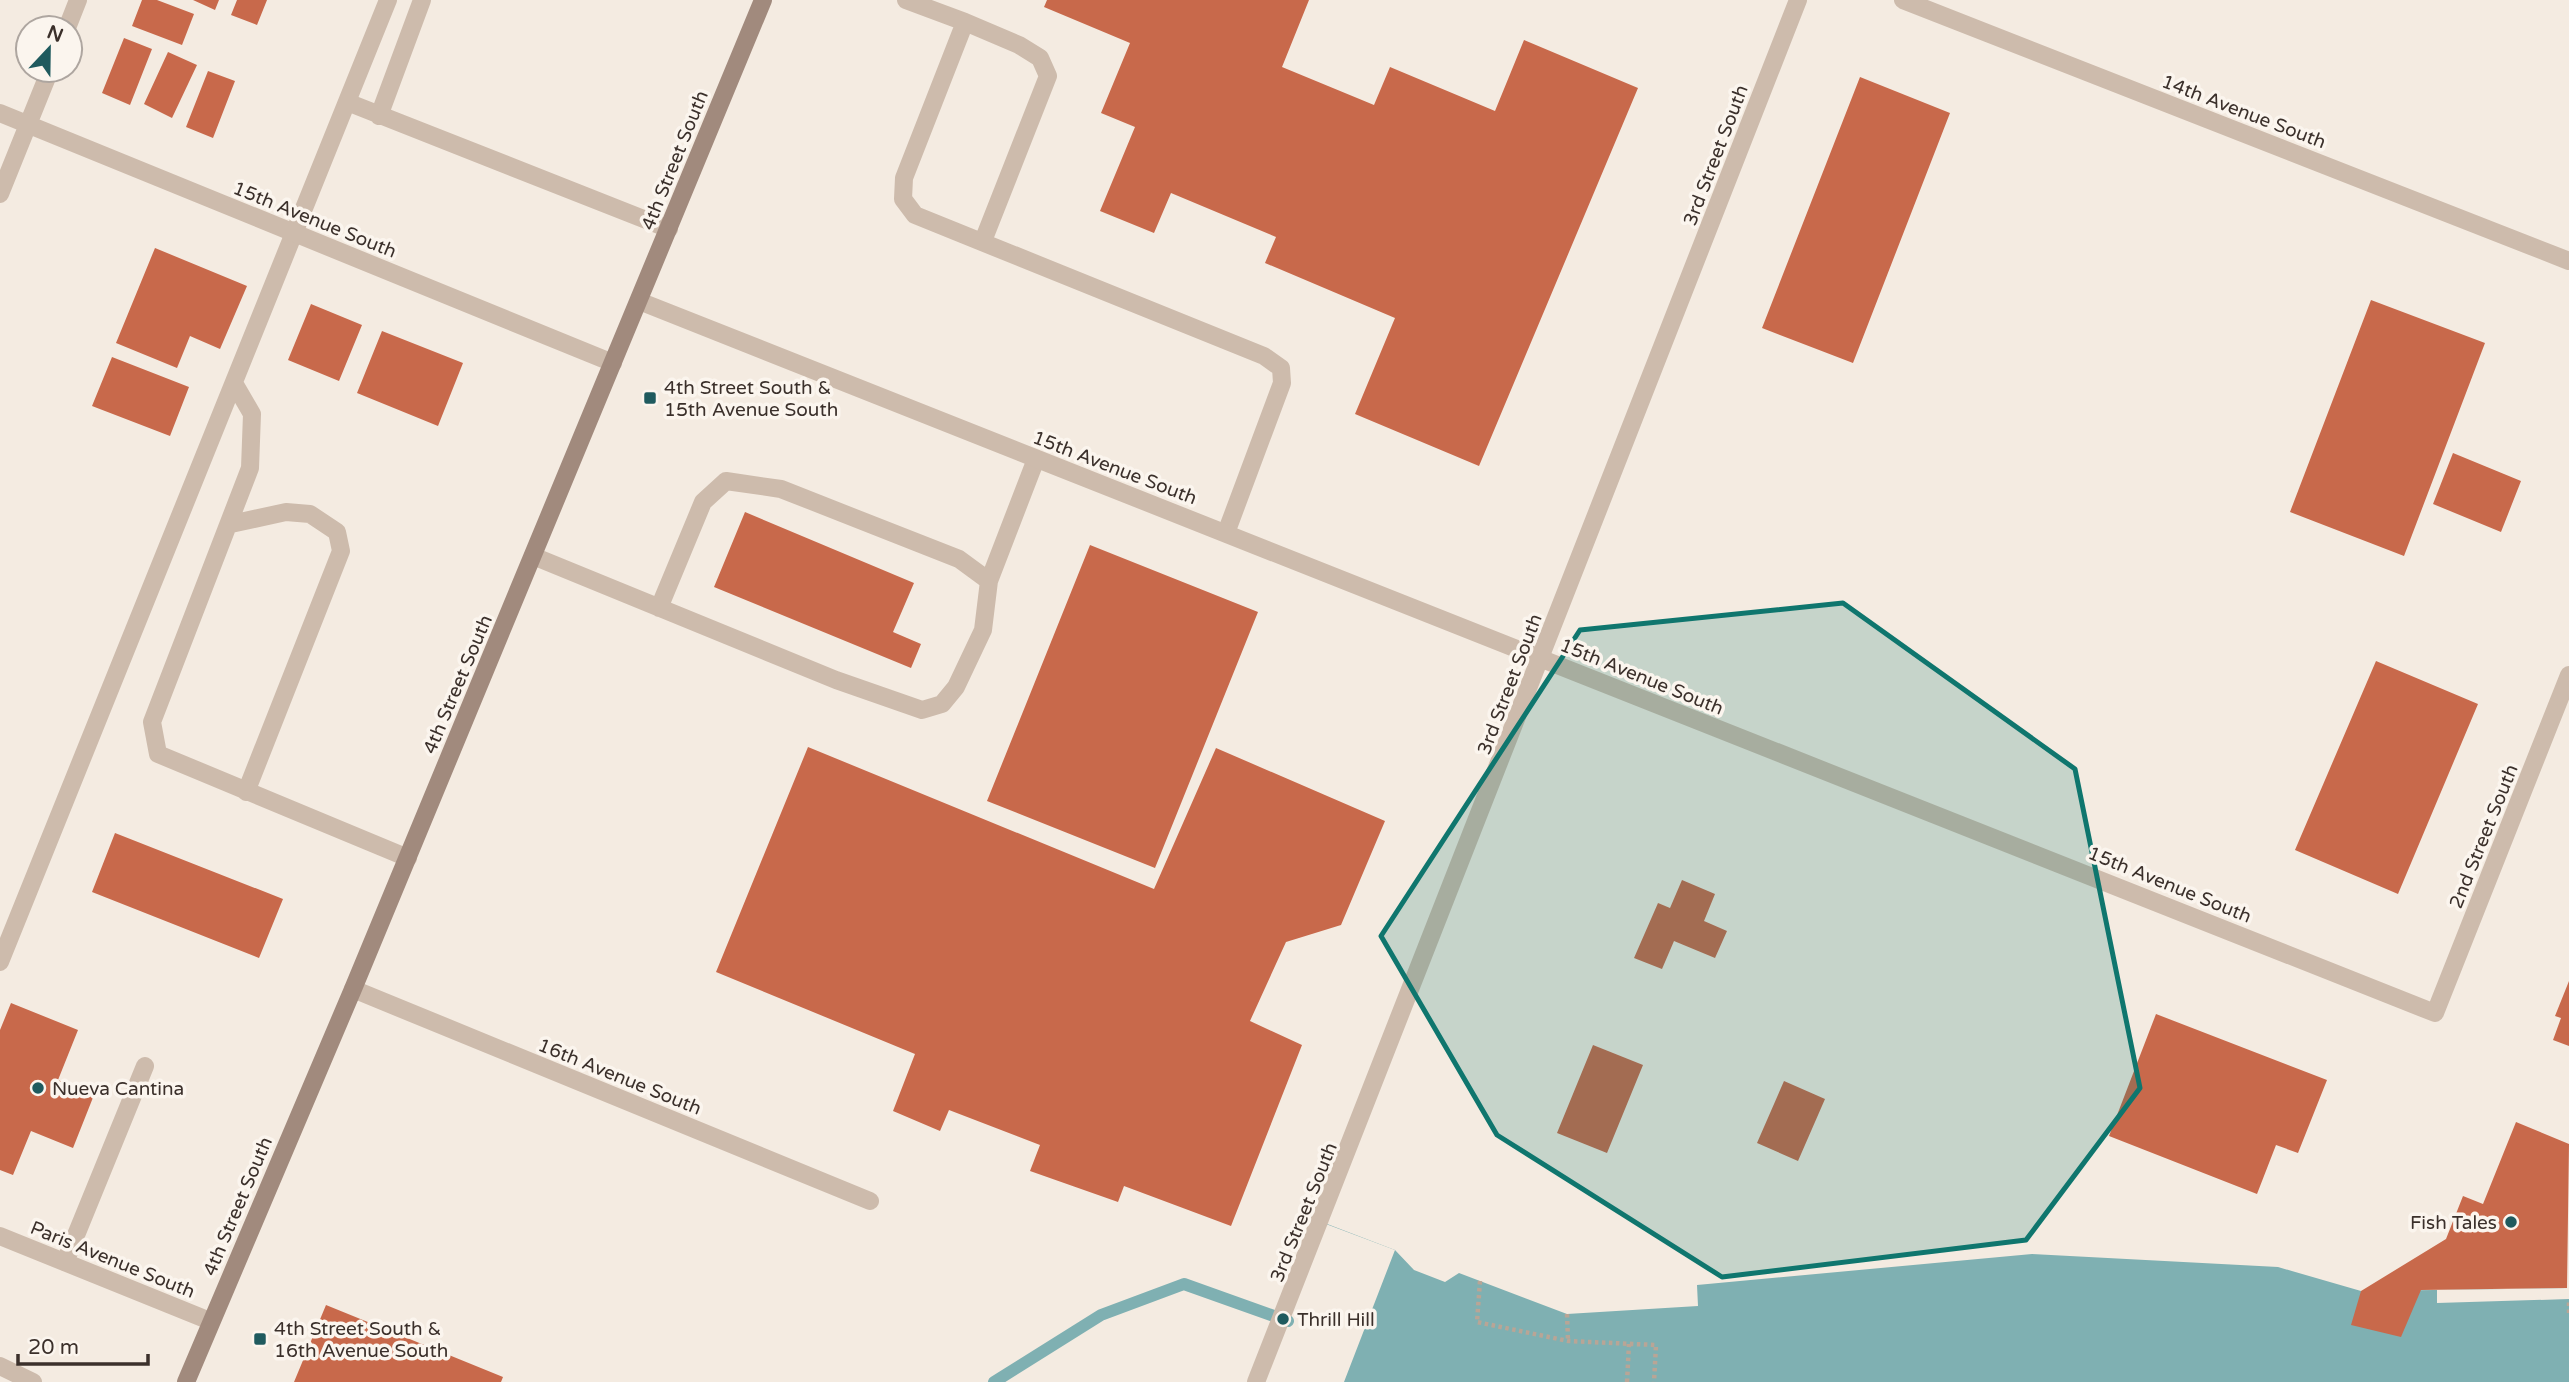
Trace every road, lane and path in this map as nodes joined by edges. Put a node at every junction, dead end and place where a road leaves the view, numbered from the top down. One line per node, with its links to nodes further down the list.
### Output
1 (388, 0): 9 (street)
2 (422, 0): 11 (street)
3 (763, 0): 14 (main road, 4th Street South)
4 (906, 0): 7 (street)
5 (1798, 0): 27 (street, 3rd Street South)
6 (1903, 0): 17 (street, 14th Avenue South)
7 (965, 22): 16 (street); 16 (street)
8 (44, 84): 12 (street)
9 (347, 103): 11 (street); 15 (street)
10 (0, 113): 12 (street, 15th Avenue South)
11 (379, 116): 14 (street)
12 (28, 125): 13 (street); 15 (street, 15th Avenue South)
13 (0, 194)
14 (669, 229): 18 (main road, 4th Street South)
15 (295, 233): 19 (street, 15th Avenue South); 20 (street)
16 (983, 241): 23 (street)
17 (2569, 261)
18 (639, 301): 19 (main road, 4th Street South); 21 (street, 15th Avenue South)
19 (613, 363): 24 (main road, 4th Street South)
20 (234, 383): 22 (street); 31 (street)
21 (1036, 459): 23 (street, 15th Avenue South); 25 (street)
22 (231, 524): 29 (street); 29 (street)
23 (1226, 533): 27 (street, 15th Avenue South)
24 (533, 556): 26 (street); 30 (main road, 4th Street South)
25 (989, 581): 26 (street); 26 (street)
26 (659, 608)
27 (1541, 658): 33 (street, 15th Avenue South); 48 (street, 3rd Street South)
28 (2569, 675): 33 (street, 2nd Street South)
29 (246, 792): 30 (street)
30 (408, 858): 32 (main road, 4th Street South)
31 (0, 962)
32 (354, 989): 35 (street, 16th Avenue South); 42 (main road, 4th Street South)
33 (2435, 1013)
34 (145, 1066): 37 (street)
35 (870, 1201)
36 (0, 1236): 37 (street, Paris Avenue South)
37 (65, 1262): 42 (street, Paris Avenue South)
38 (1479, 1280): 43 (path)
39 (2569, 1299): 40 (path)
40 (2569, 1313)
41 (1567, 1314): 43 (path)
42 (210, 1321): 47 (main road, 4th Street South)
43 (1568, 1341): 44 (path)
44 (1629, 1344): 49 (path); 50 (path)
45 (3, 1369): 46 (street)
46 (33, 1382)
47 (186, 1382)
48 (1256, 1382)
49 (1627, 1382)
50 (1654, 1382)

